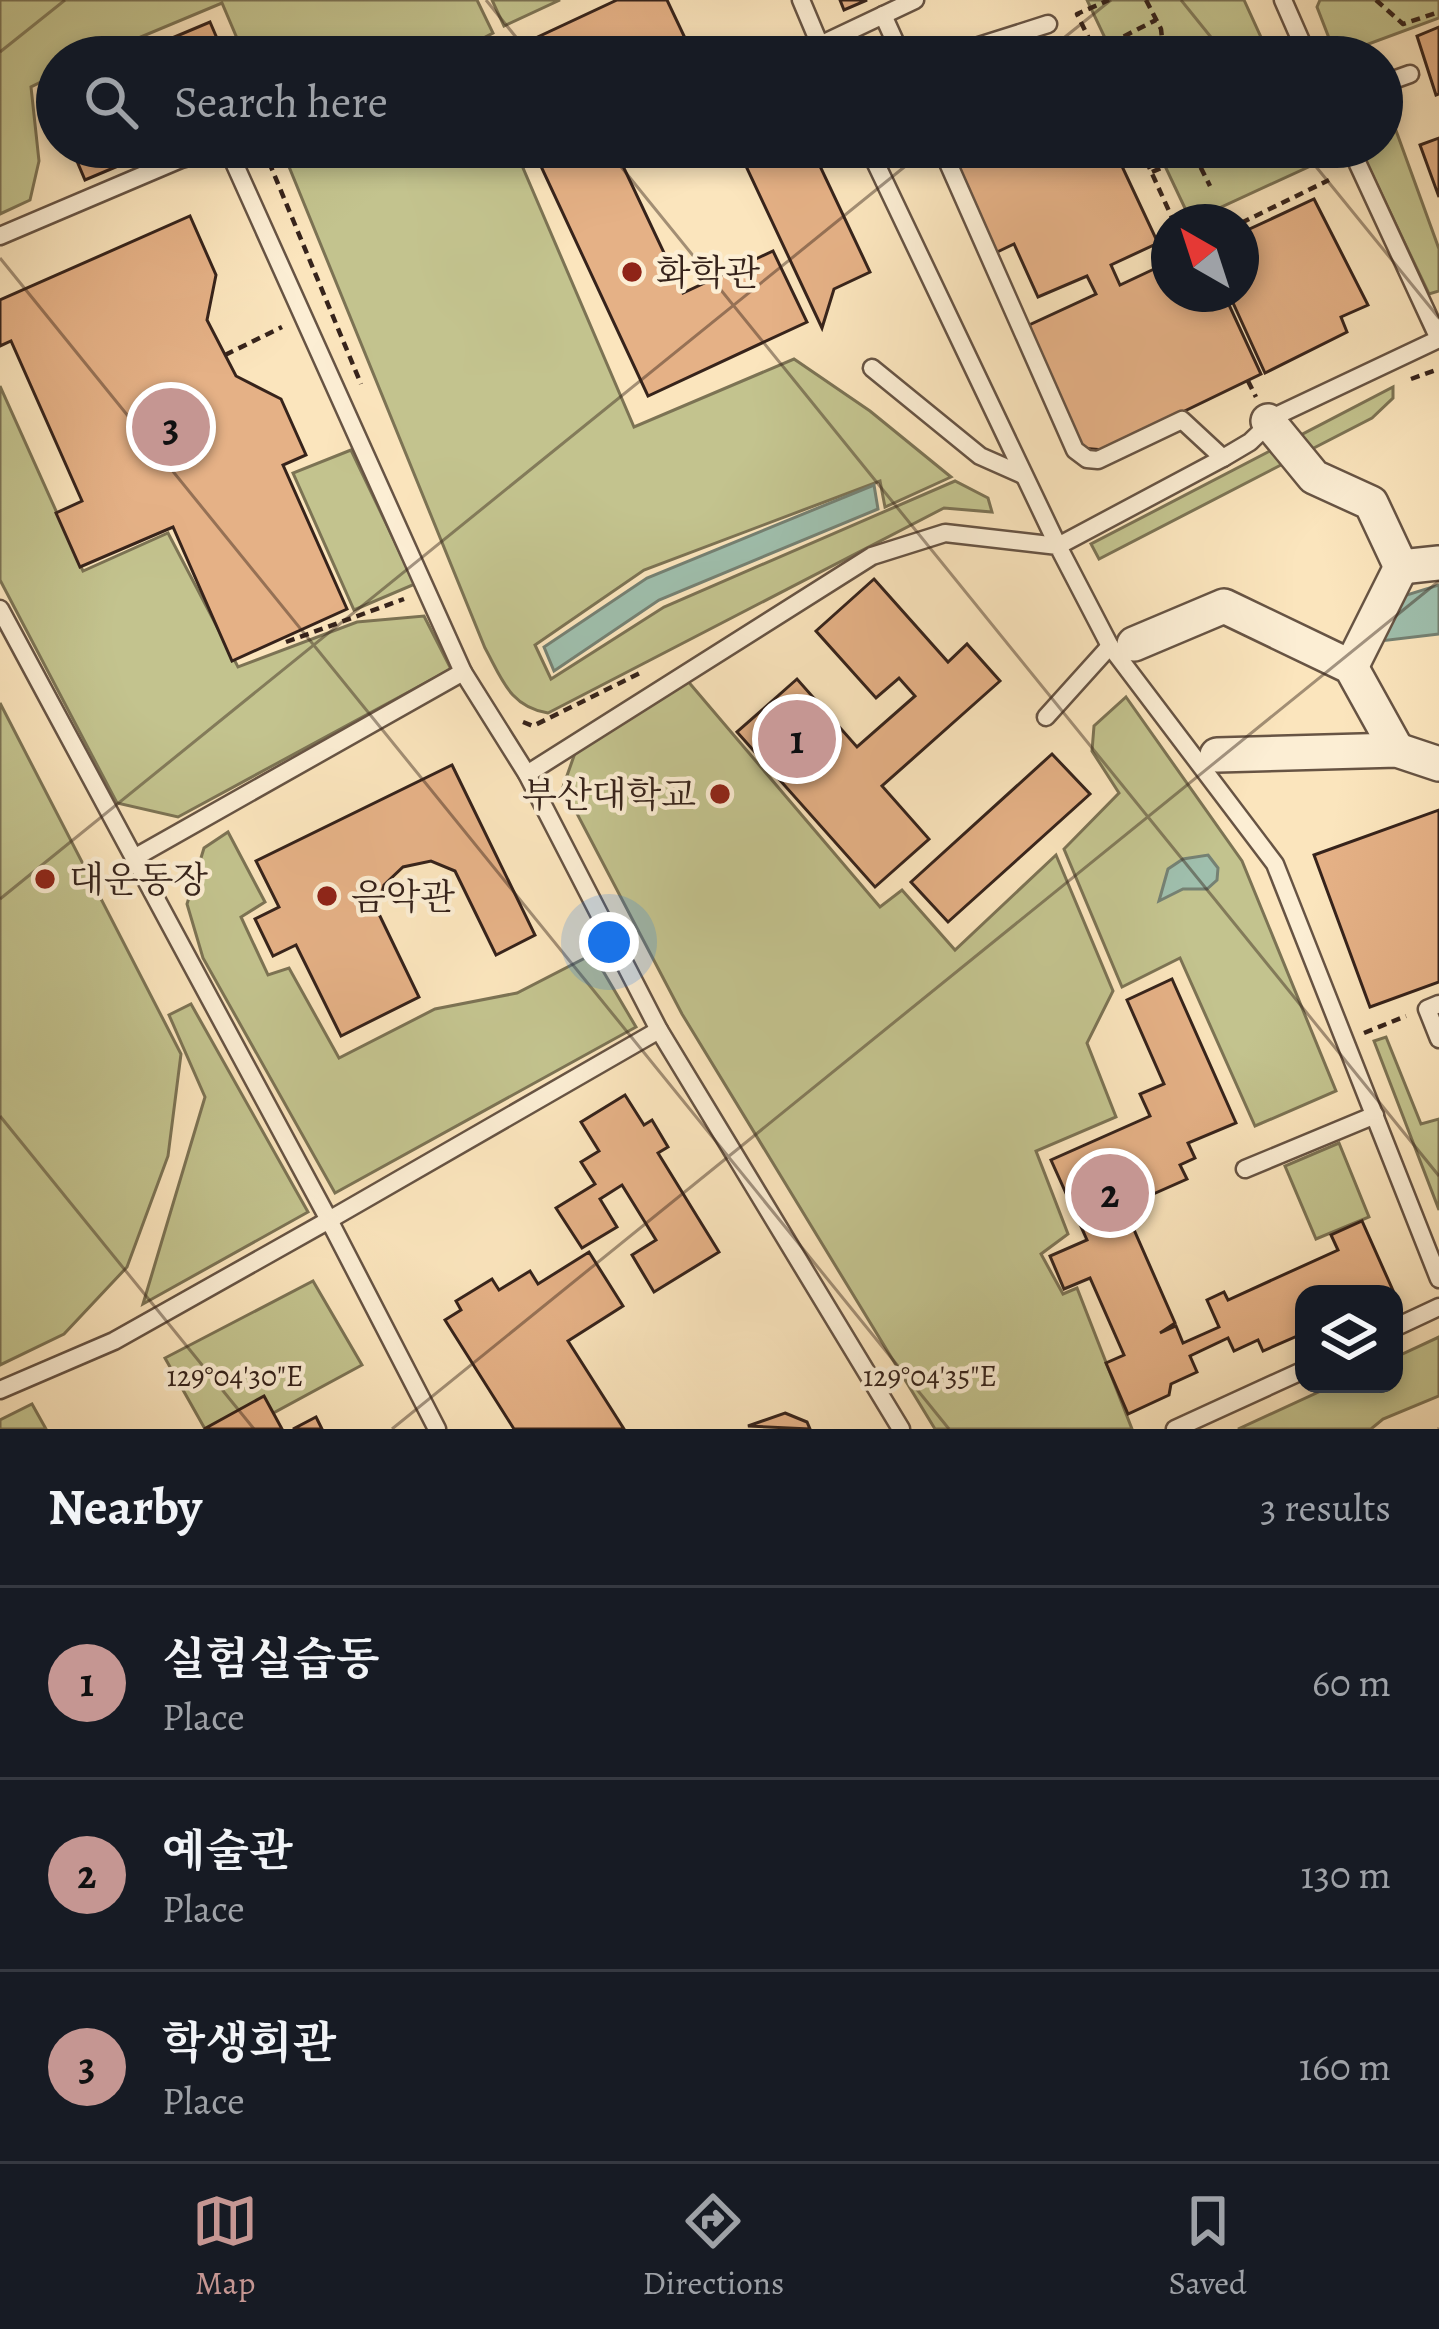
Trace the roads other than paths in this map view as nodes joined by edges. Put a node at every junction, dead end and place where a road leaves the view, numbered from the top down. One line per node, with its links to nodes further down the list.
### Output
1 (800, 0): 6 (lane)
2 (915, 0): 4 (lane)
3 (1283, 0): 10 (lane)
4 (883, 15): 7 (lane); 8 (lane)
5 (1048, 24): 9 (lane)
6 (816, 36)
7 (848, 36)
8 (892, 36)
9 (1010, 36)
10 (1299, 36)
11 (1410, 74): 12 (lane)
12 (1403, 76)
13 (160, 168): 18 (lane)
14 (236, 168): 29 (lane)
15 (878, 168): 22 (lane)
16 (950, 168): 21 (lane)
17 (1359, 168): 20 (lane)
18 (0, 236)
19 (872, 368): 22 (lane)
20 (1268, 421): 21 (lane); 25 (street)
21 (1223, 458): 23 (lane)
22 (1023, 475): 23 (lane)
23 (1058, 546): 27 (lane); 34 (lane)
24 (1439, 563): 25 (street)
25 (1402, 566): 28 (street)
26 (0, 609): 35 (lane)
27 (1122, 645): 28 (street); 30 (lane); 39 (lane)
28 (1351, 667): 31 (street)
29 (464, 672): 34 (lane); 35 (lane)
30 (1046, 717)
31 (1397, 750): 32 (street); 33 (street)
32 (1217, 755)
33 (1439, 764)
34 (527, 774): 37 (lane)
35 (134, 858): 41 (lane)
36 (1439, 1004): 38 (lane)
37 (659, 1030): 41 (lane); 48 (lane)
38 (1439, 1039)
39 (1376, 1114): 40 (lane); 42 (lane)
40 (1245, 1169)
41 (329, 1220): 46 (lane); 47 (lane)
42 (1439, 1279)
43 (1439, 1307): 44 (lane)
44 (1403, 1324)
45 (1295, 1374): 49 (lane)
46 (0, 1390)
47 (437, 1429)
48 (901, 1429)
49 (1175, 1429)

